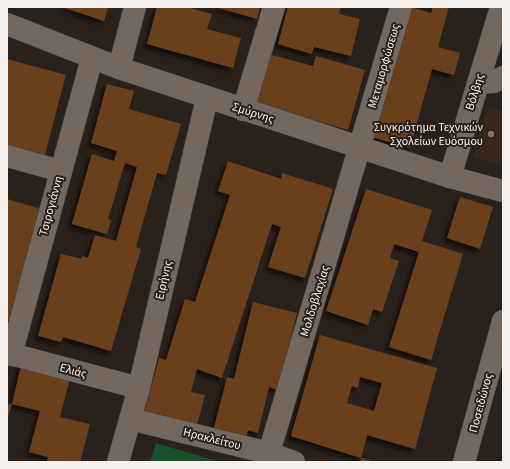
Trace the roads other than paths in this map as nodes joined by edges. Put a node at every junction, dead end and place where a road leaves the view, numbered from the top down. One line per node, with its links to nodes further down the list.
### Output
1 (135, 7): 7 (street)
2 (274, 7): 11 (street)
3 (401, 7): 12 (street, Μεταμορφώσεως)
4 (501, 7): 9 (street, Βόλβης)
5 (7, 24): 6 (street, Σμύρνης)
6 (92, 58): 7 (street, Σμύρνης); 14 (street, Τσιρογιάννη)
7 (119, 68): 10 (street, Σμύρνης)
8 (503, 77): 9 (street)
9 (478, 83): 15 (street, Βόλβης)
10 (207, 98): 11 (street, Σμύρνης); 19 (street, Ειρήνης)
11 (243, 110): 12 (street, Σμύρνης)
12 (360, 148): 15 (street, Σμύρνης); 21 (street, Μολδοβλαχίας)
13 (7, 156): 14 (street)
14 (61, 171): 18 (street, Τσιρογιάννη)
15 (450, 177): 16 (street, Σμύρνης)
16 (503, 191)
17 (503, 322): 24 (street, Ποσειδώνος)
18 (9, 354): 19 (street, Ελιάς)
19 (139, 388): 20 (street, Ειρήνης)
20 (130, 419): 21 (street, Ηρακλείτου); 22 (street, Ειρήνης)
21 (269, 453): 23 (street, Ηρακλείτου)
22 (118, 462)
23 (294, 462)
24 (464, 462)

